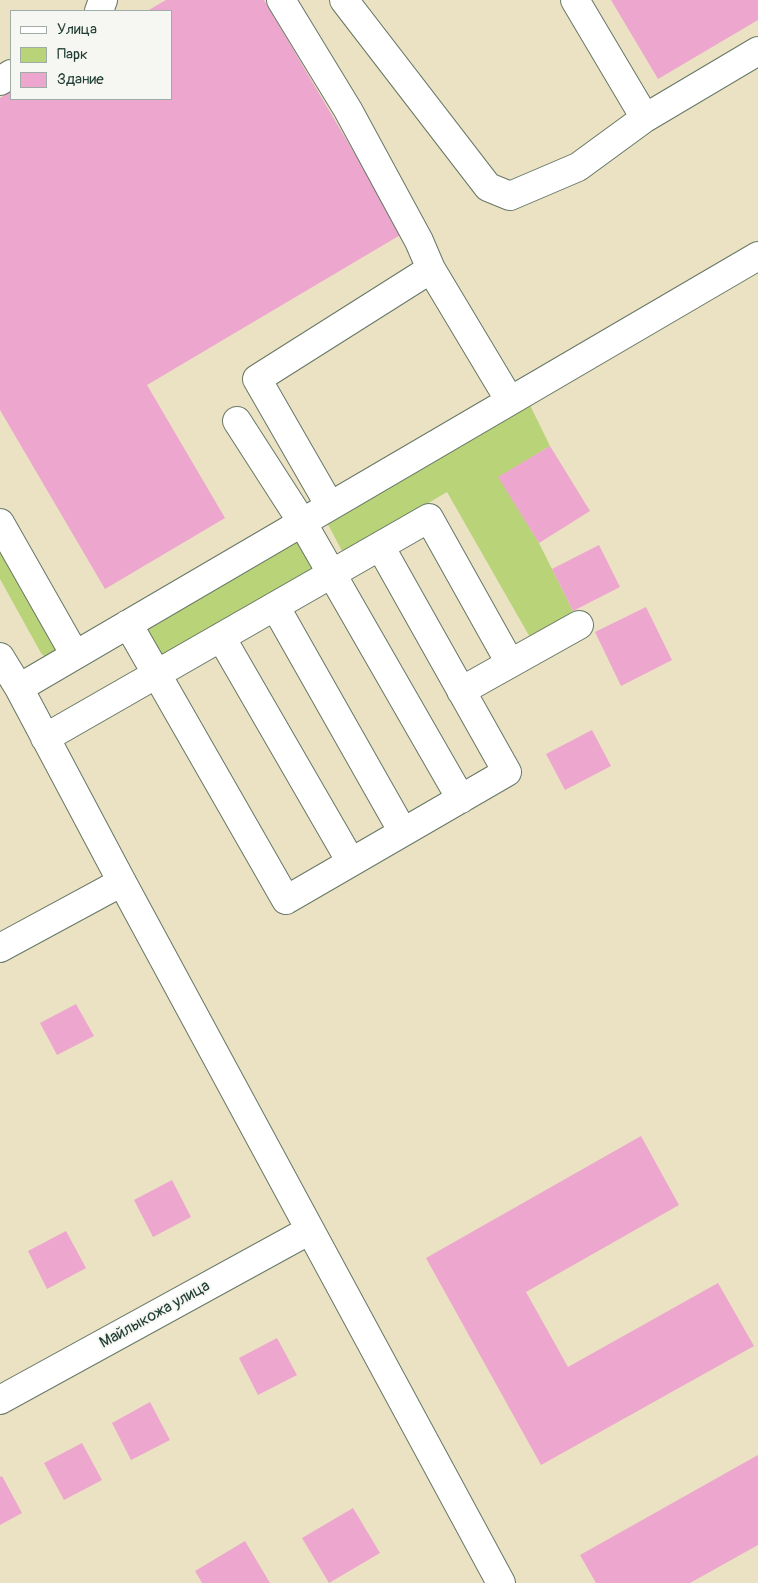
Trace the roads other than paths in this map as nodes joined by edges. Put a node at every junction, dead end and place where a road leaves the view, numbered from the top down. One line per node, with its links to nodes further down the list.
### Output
1 (281, 0): 7 (street)
2 (344, 0): 5 (street)
3 (575, 0): 5 (street)
4 (758, 51): 5 (street)
5 (645, 118)
6 (758, 256): 8 (street)
7 (431, 270): 8 (street); 10 (street)
8 (510, 401): 10 (street)
9 (237, 420): 11 (street)
10 (330, 506): 11 (street)
11 (302, 522): 14 (street); 16 (street)
12 (0, 523): 19 (street)
13 (380, 546): 14 (street); 21 (street); 24 (street)
14 (332, 574): 15 (street); 26 (street)
15 (275, 606): 18 (street); 27 (street)
16 (128, 624): 19 (street); 22 (street)
17 (579, 625): 21 (street)
18 (221, 637): 22 (street); 28 (street)
19 (75, 655): 23 (street)
20 (0, 657): 23 (street)
21 (510, 664): 24 (street)
22 (156, 674): 25 (street); 28 (street)
23 (19, 688): 25 (street)
24 (461, 690): 26 (street)
25 (45, 738): 29 (street)
26 (461, 799): 27 (street)
27 (403, 832): 28 (street)
28 (351, 862)
29 (122, 882): 30 (street); 31 (street)
30 (0, 948)
31 (310, 1230): 32 (street, Майлыкожа улица); 33 (street)
32 (0, 1400)
33 (501, 1583)

